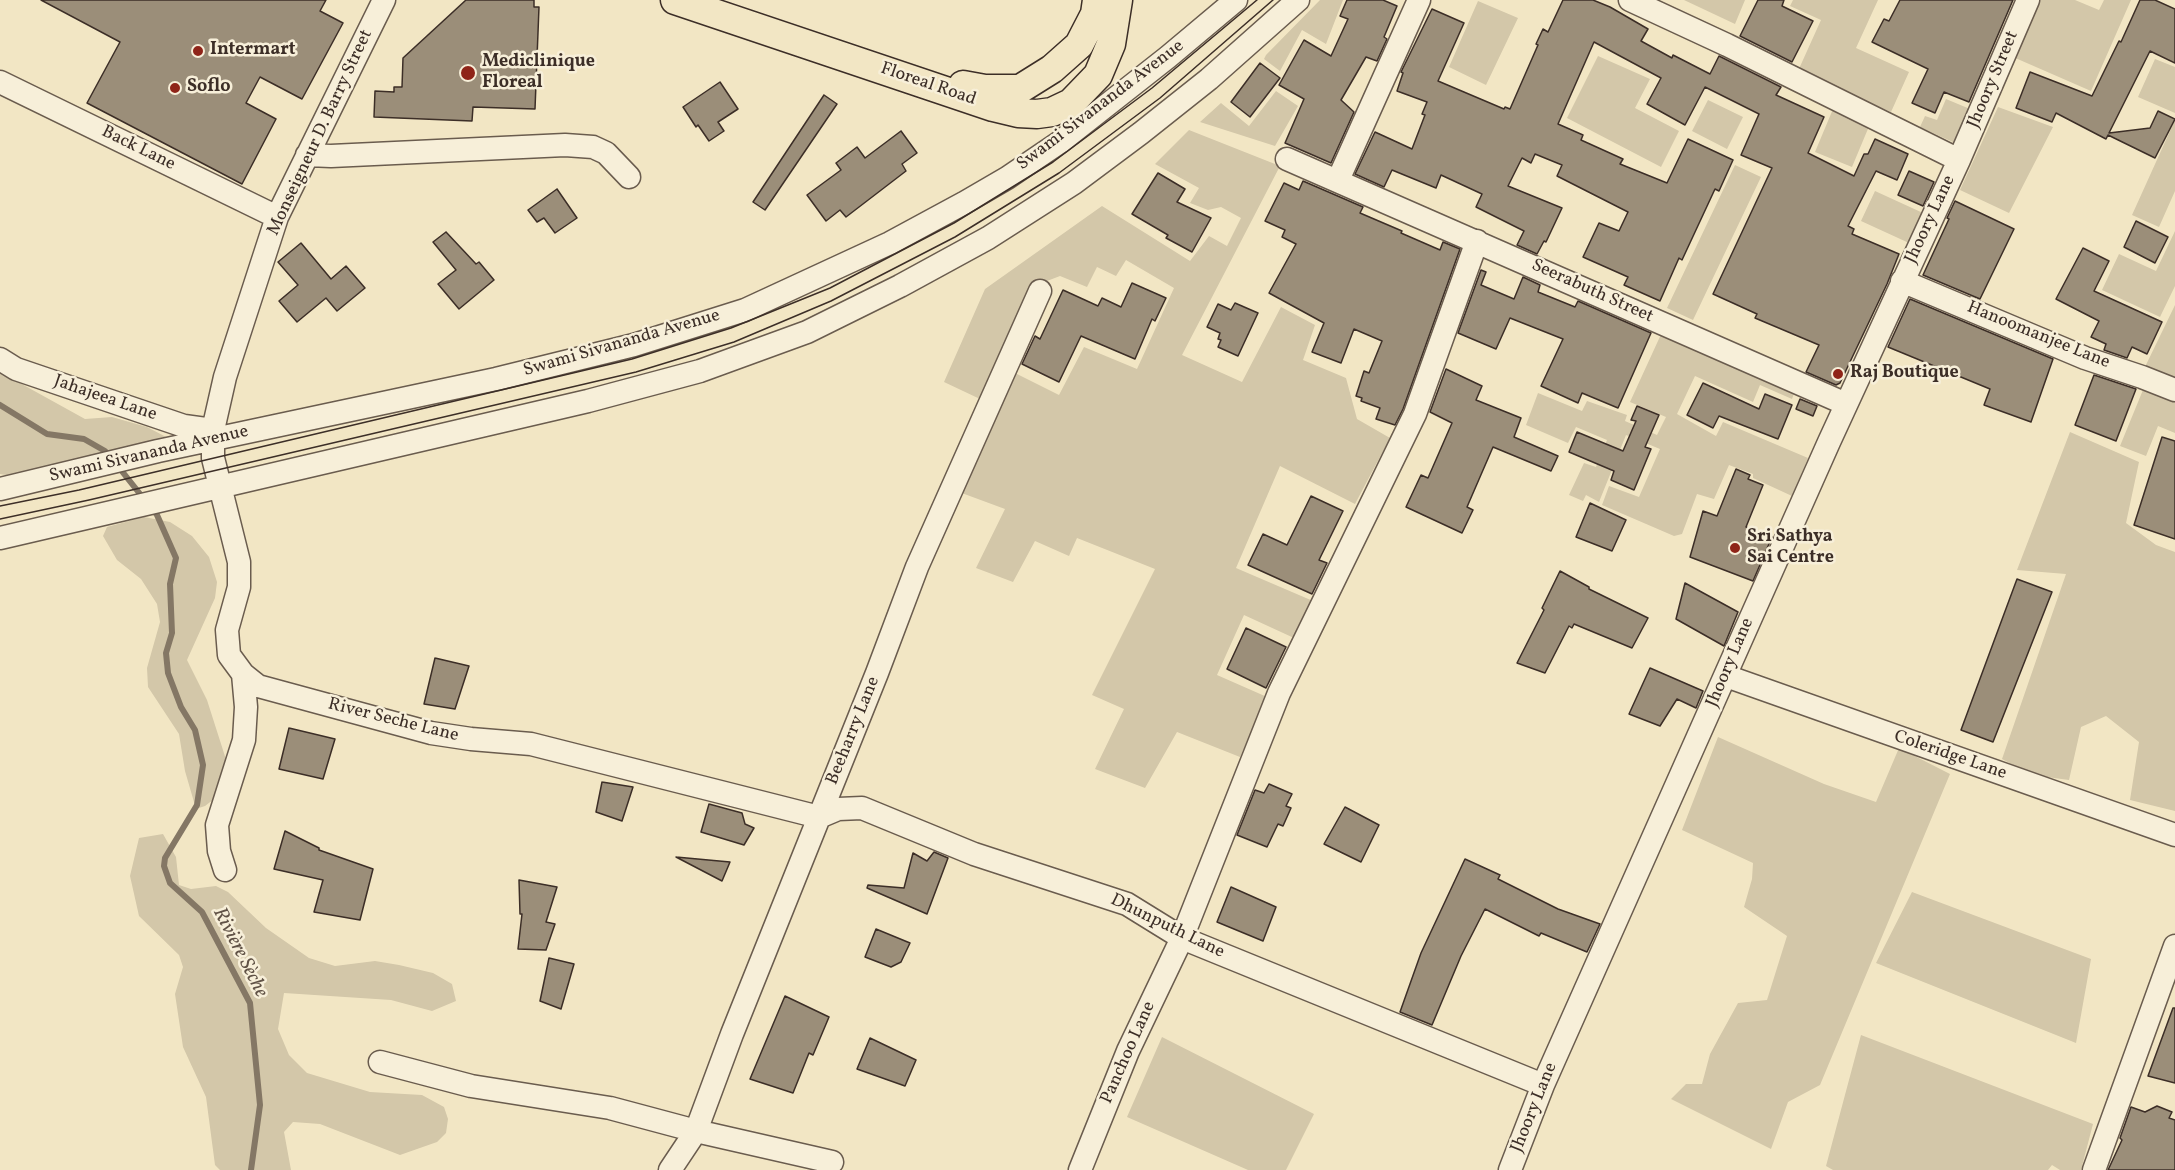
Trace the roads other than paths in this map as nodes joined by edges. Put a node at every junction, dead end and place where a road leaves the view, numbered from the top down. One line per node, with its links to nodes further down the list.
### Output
1 (384, 0): 12 (street, Monseigneur D. Barry Street)
2 (675, 0): 10 (main road, Floreal Road)
3 (1097, 0): 10 (main road)
4 (1118, 0): 10 (main road, Floreal Road)
5 (1236, 0): 24 (street, Swami Sivananda Avenue)
6 (1298, 0): 25 (street)
7 (1419, 0): 16 (street)
8 (1630, 0): 14 (street)
9 (2028, 0): 14 (street, Jhoory Street)
10 (890, 72)
11 (0, 82): 17 (street, Back Lane)
12 (307, 155): 15 (street); 17 (street, Monseigneur D. Barry Street)
13 (1287, 159): 16 (street, Seerabuth Street)
14 (1959, 160): 19 (street, Jhoory Lane)
15 (629, 177)
16 (1338, 180): 18 (street, Seerabuth Street)
17 (277, 217): 24 (street, Monseigneur D. Barry Street)
18 (1477, 241): 23 (street, Seerabuth Street); 33 (street, Panchoo Lane)
19 (1902, 281): 22 (street, Hanoomanjee Lane); 23 (street, Jhoory Lane)
20 (1040, 291): 30 (street, Beeharry Lane)
21 (0, 359): 24 (street, Jahajeea Lane)
22 (2175, 390)
23 (1846, 404): 29 (street, Jhoory Lane)
24 (213, 435): 25 (street, River Seche Lane); 26 (street, Swami Sivananda Avenue)
25 (220, 488): 27 (street); 28 (street, River Seche Lane)
26 (0, 489)
27 (0, 538)
28 (243, 674): 30 (street, River Seche Lane); 32 (street)
29 (1726, 676): 31 (street, Coleridge Lane); 36 (street, Jhoory Lane)
30 (819, 817): 33 (street, Dhunputh Lane); 37 (street, Beeharry Lane)
31 (2175, 835)
32 (225, 870)
33 (1182, 939): 36 (street, Dhunputh Lane); 40 (street, Panchoo Lane)
34 (2175, 946): 42 (street)
35 (380, 1062): 37 (street)
36 (1543, 1084): 41 (street, Jhoory Lane)
37 (696, 1131): 38 (street); 39 (street, Beeharry Lane)
38 (832, 1162)
39 (670, 1170)
40 (1080, 1170)
41 (1510, 1170)
42 (2094, 1170)

